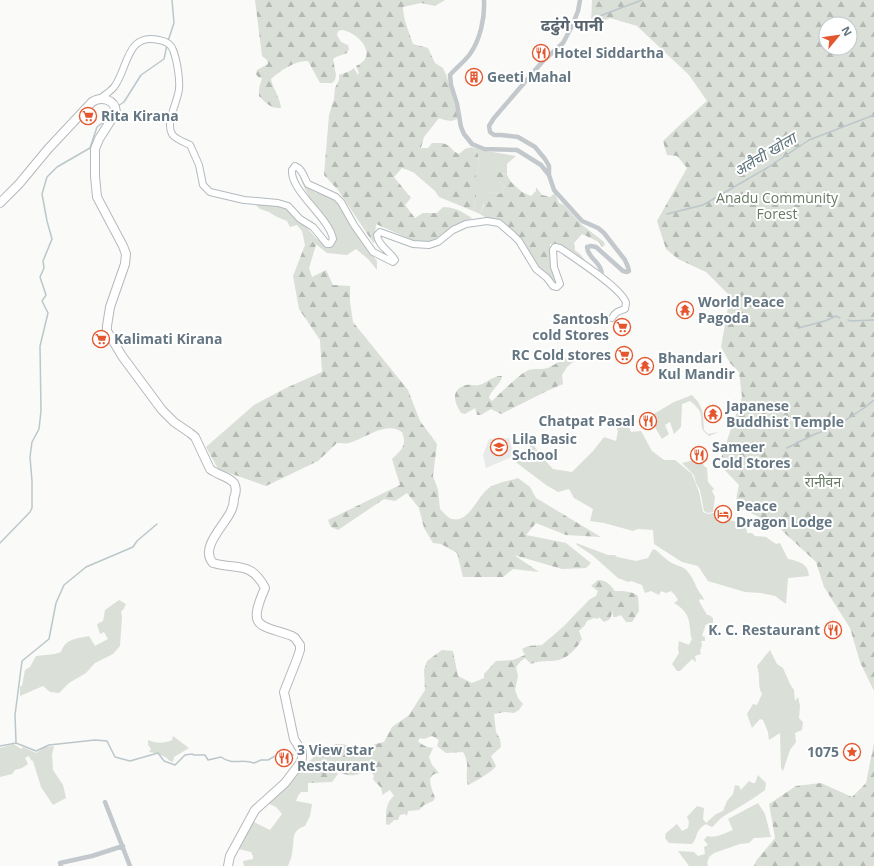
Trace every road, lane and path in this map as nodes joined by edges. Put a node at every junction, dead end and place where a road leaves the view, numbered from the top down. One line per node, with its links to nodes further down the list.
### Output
1 (484, 0): 4 (street)
2 (580, 0): 4 (street)
3 (100, 99): 5 (highway); 6 (main road); 12 (highway)
4 (549, 175): 6 (street)
5 (0, 203)
6 (602, 278): 7 (main road)
7 (612, 318)
8 (106, 802): 9 (street)
9 (123, 846): 10 (street); 11 (street)
10 (61, 866)
11 (130, 866)
12 (228, 866)

